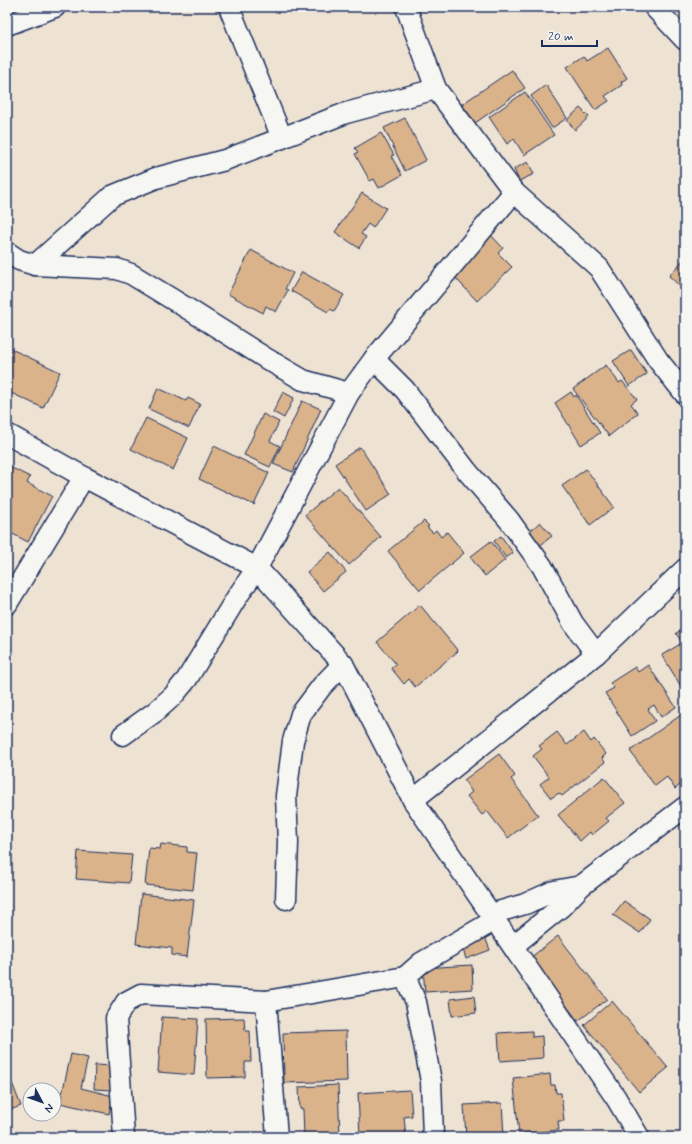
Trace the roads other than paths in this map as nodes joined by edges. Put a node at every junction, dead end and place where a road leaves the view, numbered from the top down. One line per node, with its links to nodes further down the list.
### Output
1 (55, 7): 5 (street)
2 (229, 7): 8 (street)
3 (406, 7): 7 (street)
4 (654, 7): 6 (street)
5 (7, 25)
6 (685, 40)
7 (436, 89): 8 (street); 9 (street)
8 (282, 138): 11 (street)
9 (514, 192): 12 (street); 14 (street)
10 (9, 255): 11 (street)
11 (35, 265): 13 (street)
12 (374, 359): 13 (street); 20 (street)
13 (349, 393): 17 (street)
14 (685, 394)
15 (7, 434): 16 (street)
16 (84, 477): 17 (street); 19 (street)
17 (257, 568): 21 (street); 22 (street)
18 (685, 569): 20 (street)
19 (7, 604)
20 (596, 654): 23 (street)
21 (343, 664): 23 (street); 26 (street)
22 (123, 735)
23 (413, 800): 27 (street)
24 (685, 807): 25 (street)
25 (581, 886): 27 (street); 28 (street)
26 (286, 899)
27 (493, 917): 28 (street); 29 (street)
28 (513, 946): 34 (street)
29 (405, 977): 30 (street); 33 (street)
30 (266, 1001): 31 (street); 32 (street)
31 (124, 1137)
32 (277, 1137)
33 (433, 1137)
34 (639, 1137)

